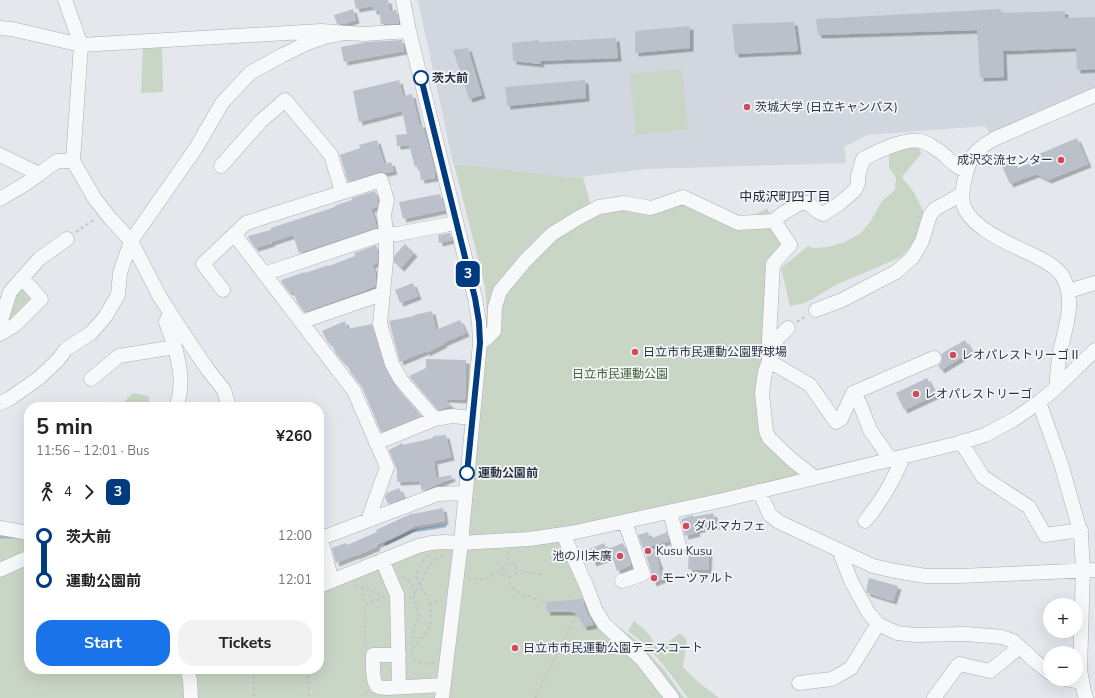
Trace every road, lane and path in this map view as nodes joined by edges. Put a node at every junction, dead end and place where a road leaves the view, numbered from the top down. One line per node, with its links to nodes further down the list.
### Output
1 (65, 0): 6 (street)
2 (403, 0): 4 (street)
3 (0, 28): 6 (street)
4 (409, 31): 5 (street); 18 (street)
5 (345, 33): 6 (street); 22 (street)
6 (81, 45): 9 (street)
7 (1095, 95): 11 (street)
8 (0, 155): 12 (street)
9 (73, 161): 12 (street); 16 (street)
10 (221, 166): 13 (street)
11 (967, 171): 14 (street); 17 (street)
12 (39, 174): 15 (street)
13 (342, 192): 19 (street); 20 (street)
14 (962, 194): 27 (street); 30 (street)
15 (0, 199)
16 (105, 212): 21 (path); 22 (street)
17 (774, 221): 35 (street); 39 (street)
18 (456, 223): 19 (street); 35 (street)
19 (386, 233): 23 (street); 29 (street)
20 (234, 234): 23 (street); 26 (street)
21 (67, 239): 24 (street)
22 (131, 241): 31 (street); 46 (street)
23 (264, 274): 32 (street)
24 (22, 278): 28 (street); 33 (street)
25 (1095, 283): 27 (street)
26 (223, 290)
27 (1069, 291): 41 (street)
28 (4, 293): 33 (street)
29 (382, 294): 32 (street); 48 (street)
30 (816, 310): 34 (path)
31 (170, 313): 36 (street); 44 (street)
32 (301, 322): 50 (street)
33 (0, 325)
34 (788, 328): 39 (street)
35 (480, 343): 47 (street)
36 (175, 346): 40 (street); 43 (street)
37 (1095, 350): 41 (street)
38 (934, 358): 42 (street)
39 (769, 361): 42 (street); 52 (street)
40 (91, 379)
41 (1056, 388): 45 (street)
42 (853, 393): 51 (street)
43 (178, 402)
44 (228, 402)
45 (1039, 402): 49 (street); 61 (street)
46 (0, 404)
47 (473, 418): 48 (street); 54 (street)
48 (435, 419): 50 (street)
49 (961, 442): 51 (street); 61 (street)
50 (376, 443): 56 (street)
51 (897, 458): 52 (street); 57 (street)
52 (815, 478): 53 (street)
53 (759, 491): 55 (street); 66 (street)
54 (465, 493): 56 (street); 64 (street)
55 (670, 512): 58 (street); 65 (street)
56 (368, 520): 63 (street)
57 (865, 521)
58 (625, 522): 62 (street); 81 (street)
59 (0, 528): 60 (street)
60 (24, 532)
61 (1086, 532): 76 (street)
62 (563, 534): 64 (street); 112 (street)
63 (324, 538)
64 (461, 543): 71 (street); 72 (path); 80 (street)
65 (679, 546)
66 (839, 550): 76 (street); 91 (street)
67 (421, 555): 68 (path)
68 (427, 555): 72 (path); 83 (path)
69 (324, 559): 82 (street)
70 (24, 560): 73 (street)
71 (382, 560): 82 (street); 87 (street)
72 (436, 560): 83 (path)
73 (0, 570)
74 (502, 570): 75 (path); 79 (path); 80 (path)
75 (515, 570): 78 (path); 79 (path)
76 (1089, 570): 92 (street)
77 (400, 572): 86 (path)
78 (543, 574)
79 (509, 577): 88 (path)
80 (457, 579): 97 (street)
81 (622, 582)
82 (326, 583)
83 (420, 585): 86 (path); 94 (path)
84 (352, 586): 85 (path)
85 (362, 587): 87 (path); 89 (path)
86 (414, 595): 87 (path); 94 (path)
87 (391, 599): 89 (path); 96 (street)
88 (546, 601)
89 (365, 605): 95 (path)
90 (577, 614): 111 (path)
91 (878, 624): 93 (street); 102 (street)
92 (1082, 646)
93 (1020, 647): 98 (street); 113 (street)
94 (413, 648): 97 (path)
95 (365, 649)
96 (398, 655): 104 (street); 104 (street)
97 (447, 664): 106 (street)
98 (1043, 668)
99 (188, 674): 107 (street)
100 (253, 674): 108 (path)
101 (308, 674): 109 (path)
102 (799, 683)
103 (1083, 686): 114 (street)
104 (399, 687): 106 (street)
105 (366, 691): 110 (path)
106 (443, 692)
107 (191, 698)
108 (254, 698)
109 (309, 698)
110 (366, 698)
111 (535, 698)
112 (672, 698)
113 (934, 698)
114 (1086, 698)

